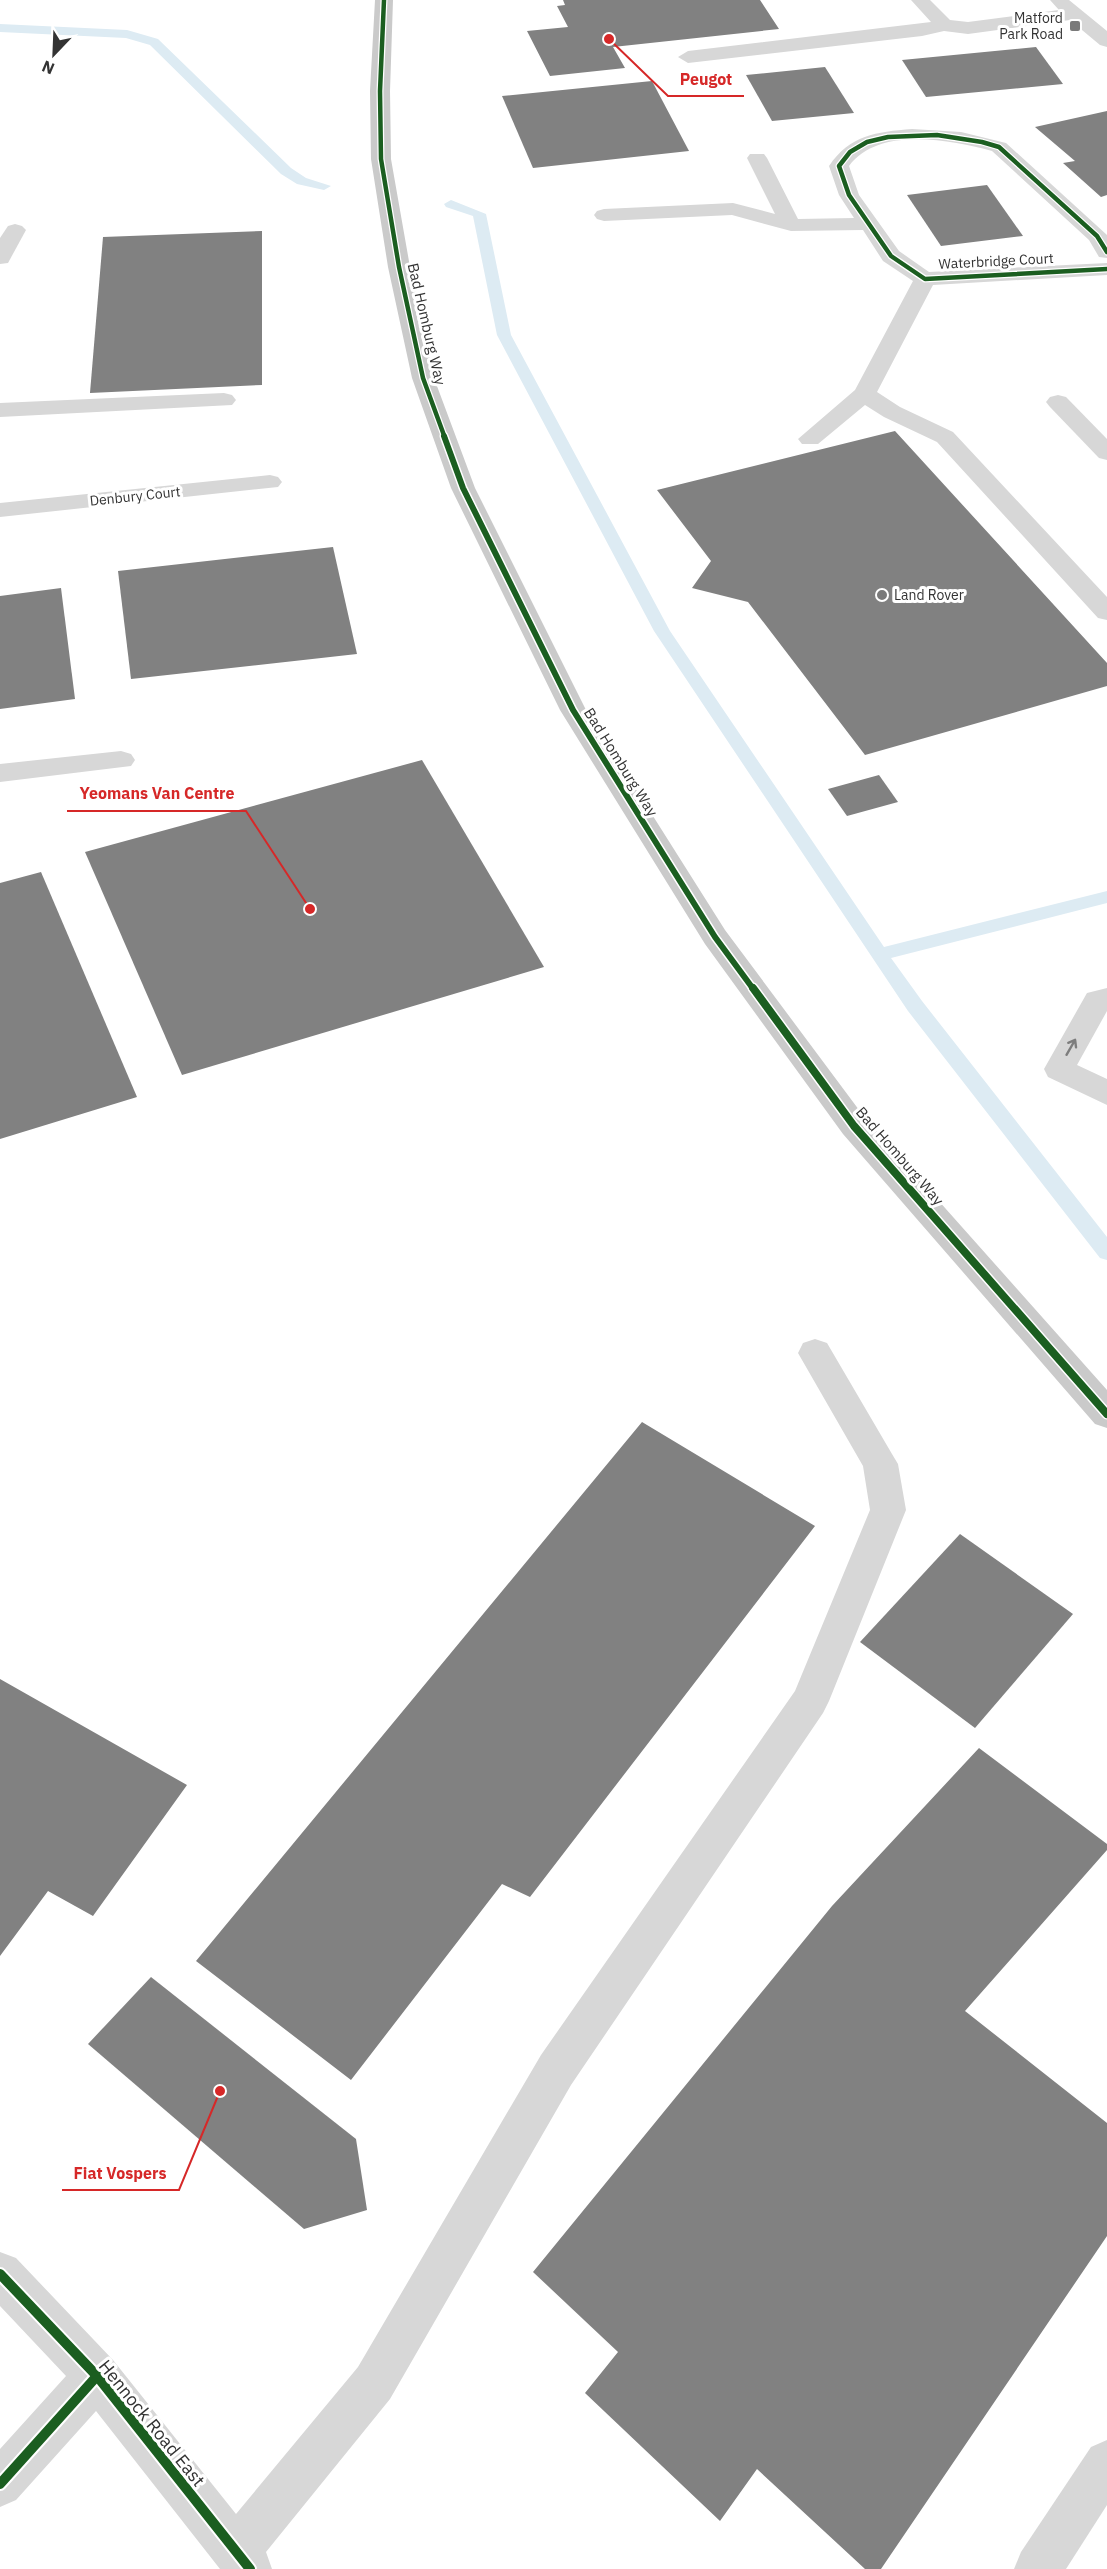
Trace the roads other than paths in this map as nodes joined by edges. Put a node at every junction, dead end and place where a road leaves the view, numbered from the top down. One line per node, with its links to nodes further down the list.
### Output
1 (384, 0): 31 (main road, Bad Homburg Way)
2 (920, 0): 5 (street)
3 (1057, 0): 4 (street)
4 (1074, 14): 5 (street); 6 (street)
5 (944, 25): 7 (street)
6 (1107, 41)
7 (688, 57)
8 (757, 158): 11 (street)
9 (604, 215): 11 (street)
10 (868, 224): 11 (street); 13 (street, Waterbridge Court); 16 (street, Waterbridge Court)
11 (791, 225)
12 (15, 230): 14 (street)
13 (1107, 252)
14 (0, 258)
15 (1107, 269): 16 (street, Waterbridge Court)
16 (925, 279): 17 (street)
17 (864, 394): 21 (street); 25 (street)
18 (224, 400): 20 (street)
19 (1058, 402): 22 (street)
20 (0, 410)
21 (810, 439)
22 (1107, 453)
23 (270, 482): 24 (street, Denbury Court)
24 (0, 510)
25 (1106, 609)
26 (121, 760): 27 (street)
27 (0, 773)
28 (1107, 999): 29 (street, one-way to 28)
29 (1107, 1093)
30 (815, 1353): 36 (street)
31 (1107, 1414)
32 (0, 2274): 33 (street, Hennock Road East)
33 (97, 2376): 35 (street); 36 (street, Hennock Road East)
34 (1107, 2463): 37 (street)
35 (0, 2484)
36 (243, 2560)
37 (1038, 2569)

